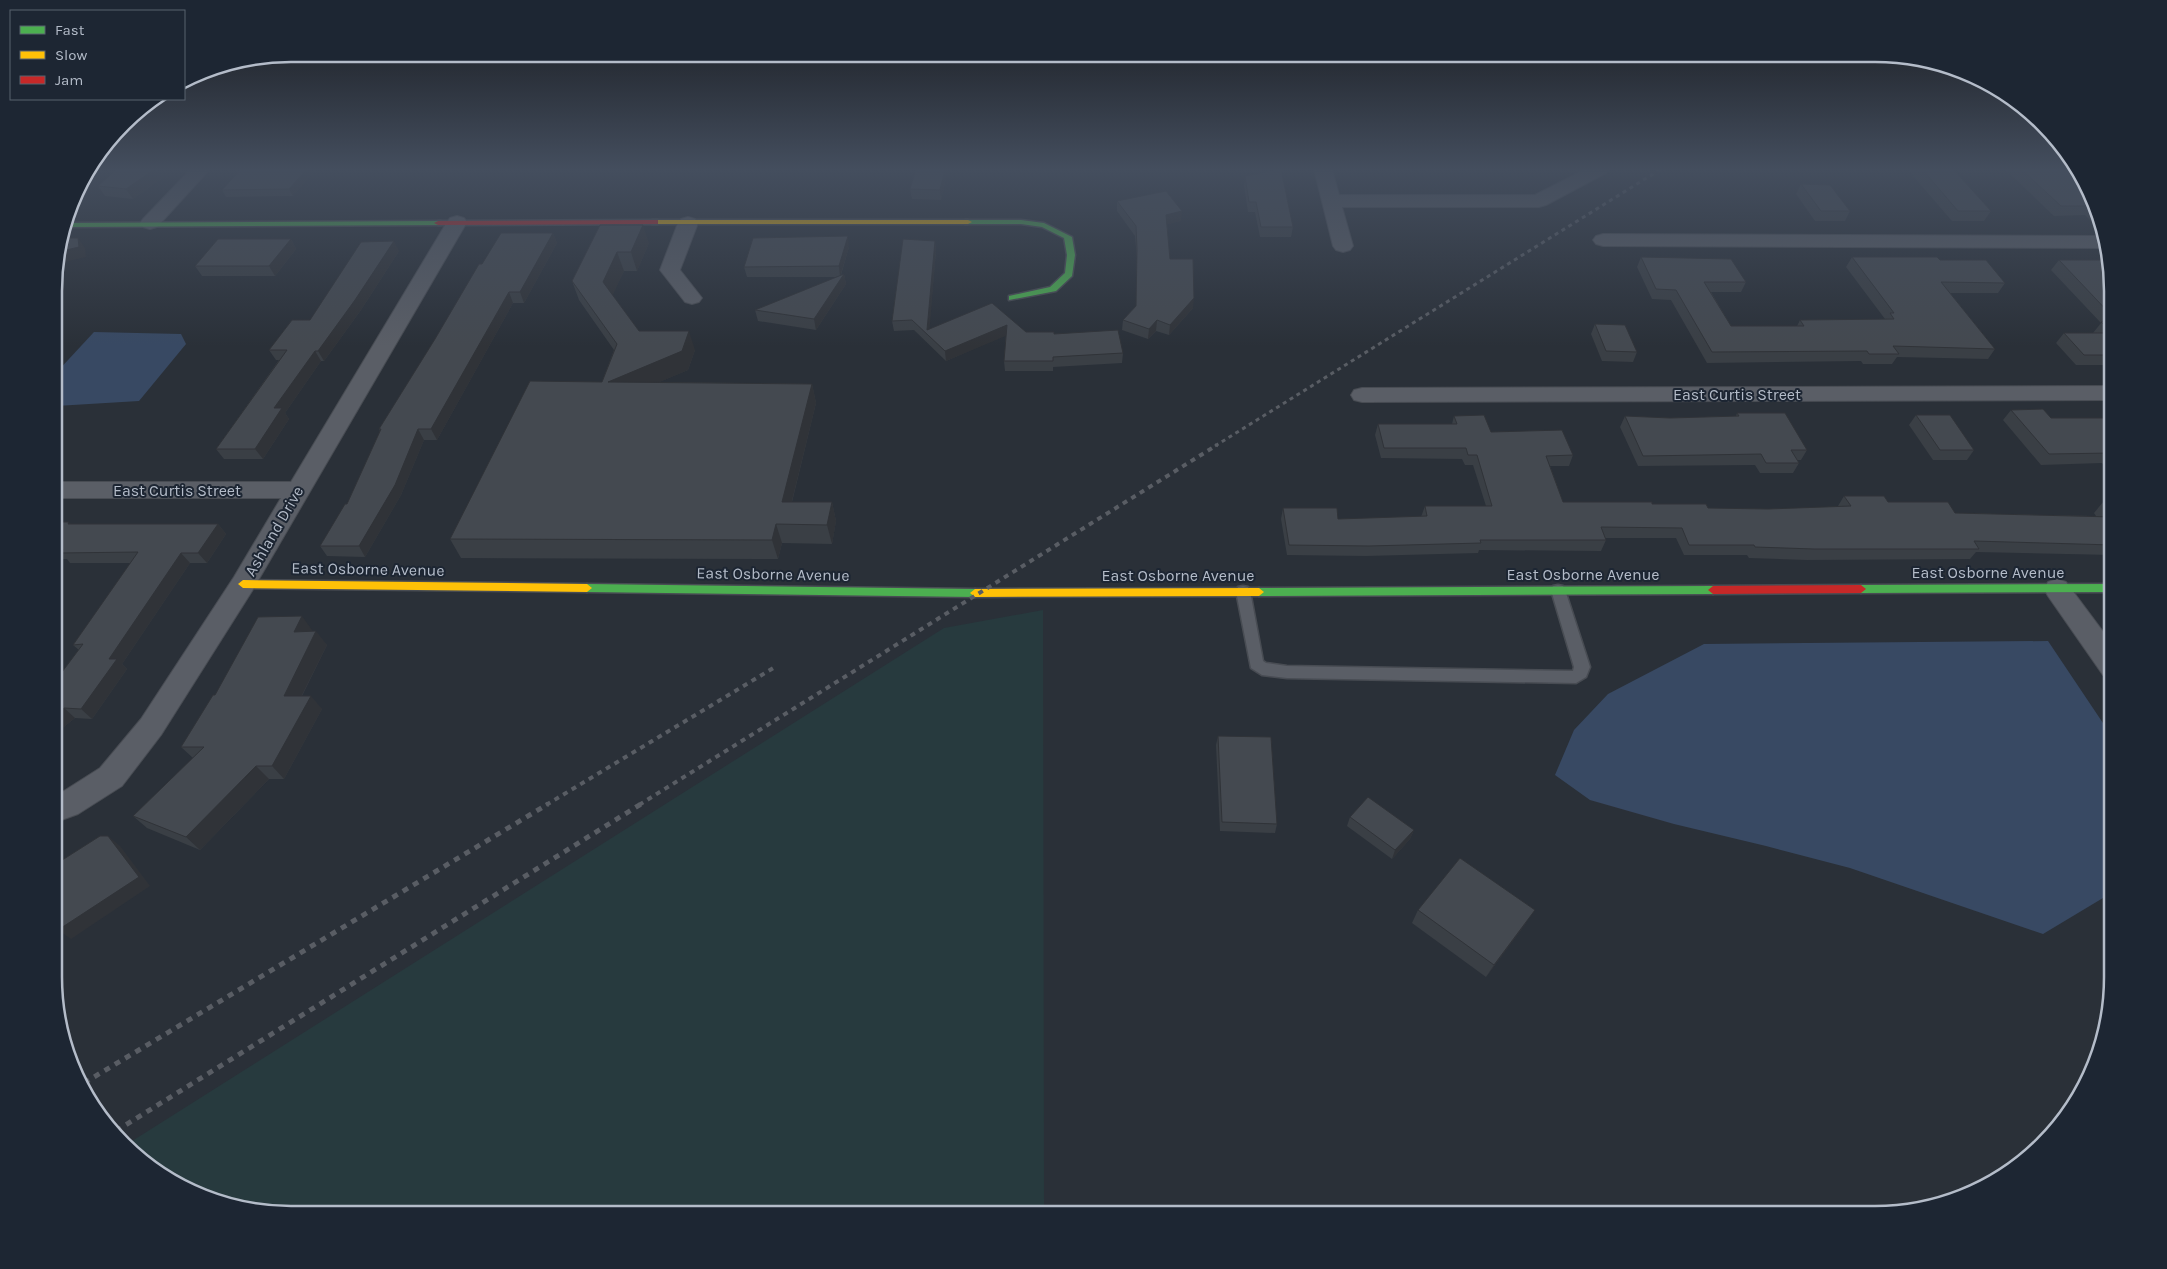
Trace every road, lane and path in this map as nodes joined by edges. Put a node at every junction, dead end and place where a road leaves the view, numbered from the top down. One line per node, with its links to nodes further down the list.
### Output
1 (452, 228): 13 (street, Ashland Drive)
2 (686, 228): 8 (street)
3 (1050, 228): 9 (street)
4 (1339, 228): 7 (street)
5 (1604, 240): 6 (street)
6 (2099, 242)
7 (1343, 246)
8 (692, 298)
9 (1012, 298)
10 (2104, 393): 11 (street, East Curtis Street)
11 (1362, 395)
12 (62, 490): 13 (street, East Curtis Street)
13 (297, 490): 14 (street, Ashland Drive)
14 (243, 584): 18 (street, East Osborne Avenue); 20 (street, Ashland Drive)
15 (2057, 588): 16 (street, East Osborne Avenue); 17 (street, East Osborne Avenue); 19 (street)
16 (2104, 588)
17 (1558, 590): 18 (street, East Osborne Avenue); 18 (lane)
18 (1243, 591)
19 (2104, 654)
20 (62, 807)

